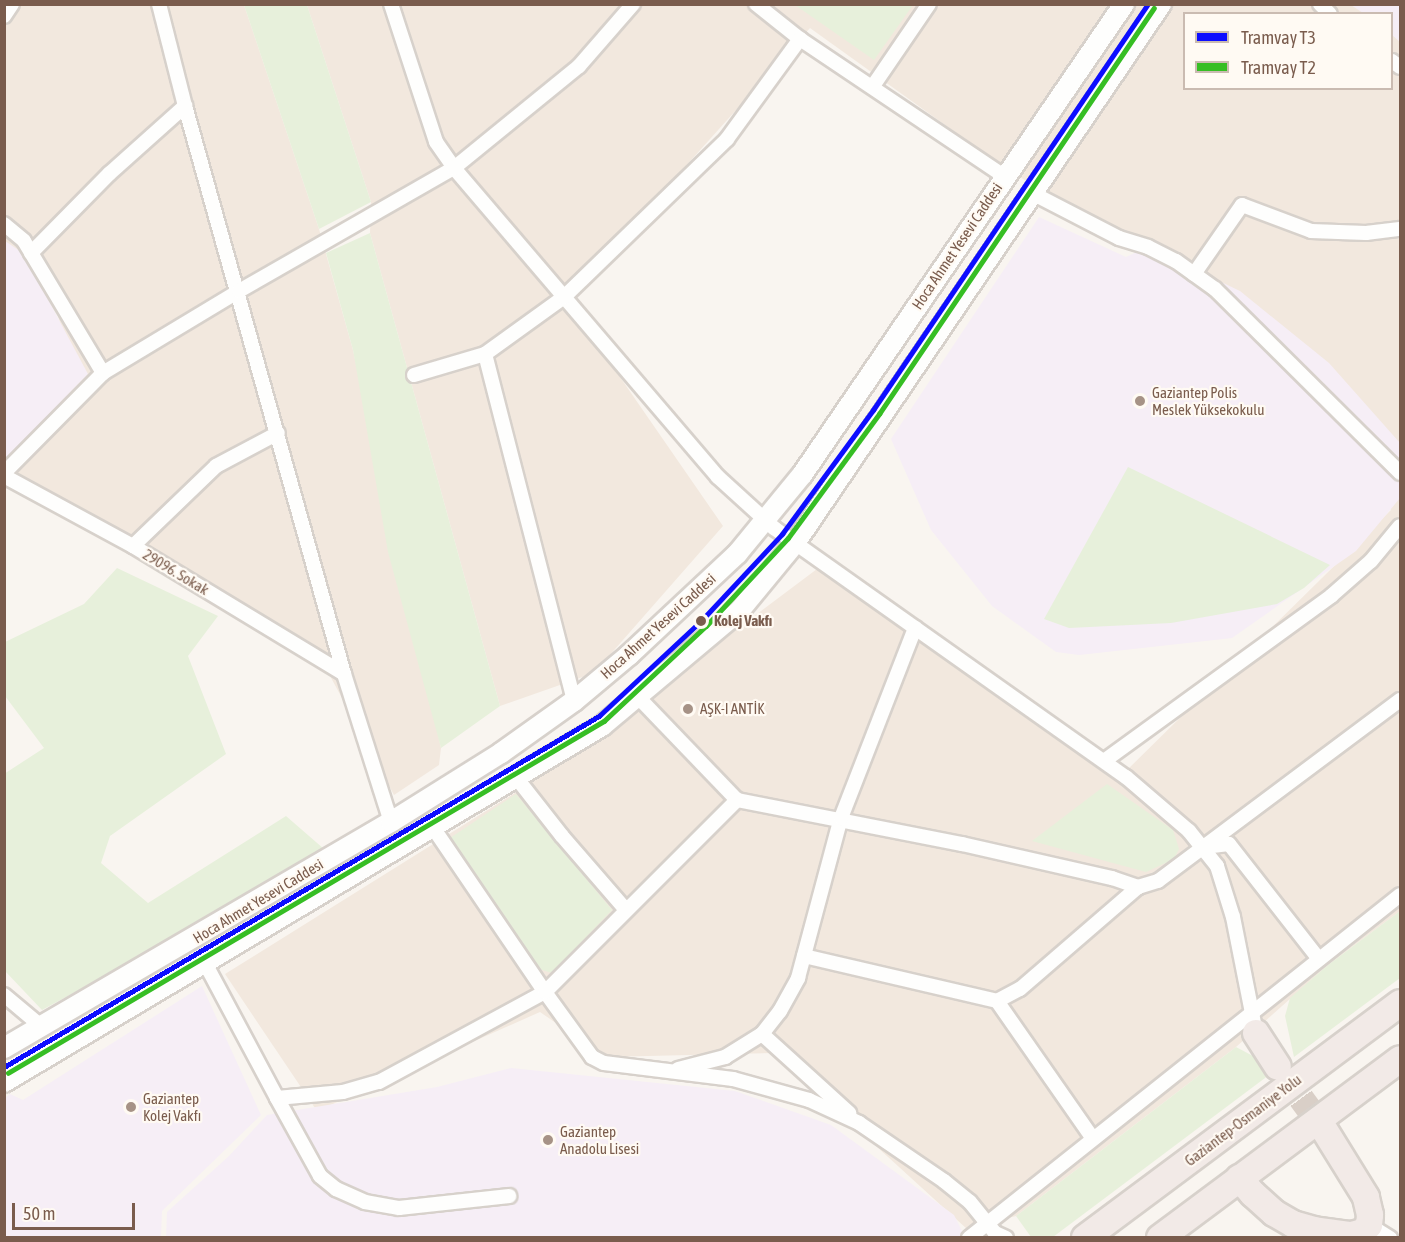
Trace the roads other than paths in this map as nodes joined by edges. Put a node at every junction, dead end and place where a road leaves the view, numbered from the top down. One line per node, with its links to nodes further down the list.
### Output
1 (159, 4): 10 (street)
2 (633, 4): 11 (street)
3 (756, 4): 8 (street)
4 (929, 4): 9 (street)
5 (1124, 4): 12 (street, Hoca Ahmet Yesevi Caddesi)
6 (1161, 4): 13 (street, Hoca Ahmet Yesevi Caddesi)
7 (392, 5): 11 (street)
8 (800, 39): 9 (street); 19 (street)
9 (873, 86): 12 (street)
10 (185, 106): 16 (street); 18 (street)
11 (454, 168): 18 (street); 19 (street)
12 (1005, 177): 26 (street, Hoca Ahmet Yesevi Caddesi)
13 (1032, 193): 17 (street); 28 (street, Hoca Ahmet Yesevi Caddesi)
14 (4, 224): 16 (street)
15 (1401, 229): 17 (street)
16 (31, 253): 21 (street)
17 (1194, 274): 24 (street)
18 (239, 291): 21 (street); 23 (street)
19 (564, 297): 20 (street); 26 (street)
20 (485, 354): 22 (street); 34 (street)
21 (103, 373): 25 (street)
22 (414, 375)
23 (278, 433): 29 (street); 31 (street)
24 (1401, 473)
25 (4, 475): 29 (street, 29096. Sokak)
26 (766, 522): 28 (street); 34 (street, Hoca Ahmet Yesevi Caddesi)
27 (1401, 526): 35 (street)
28 (795, 543): 30 (street); 32 (street, Hoca Ahmet Yesevi Caddesi)
29 (133, 546): 31 (street, 29096. Sokak)
30 (915, 628): 35 (street); 38 (street)
31 (344, 674): 39 (street)
32 (637, 696): 36 (street, Hoca Ahmet Yesevi Caddesi); 37 (street)
33 (1401, 700): 41 (street)
34 (574, 701): 39 (street, Hoca Ahmet Yesevi Caddesi)
35 (1104, 761): 41 (street)
36 (515, 776): 40 (street, Hoca Ahmet Yesevi Caddesi); 44 (street)
37 (738, 800): 38 (street); 44 (street)
38 (841, 818): 42 (street); 45 (street)
39 (391, 822): 53 (street, Hoca Ahmet Yesevi Caddesi)
40 (432, 826): 47 (street, Hoca Ahmet Yesevi Caddesi); 48 (street)
41 (1202, 847): 42 (street); 46 (street); 52 (street)
42 (1138, 886): 50 (street)
43 (1401, 895): 46 (street)
44 (626, 910): 48 (street)
45 (804, 956): 50 (street); 54 (street)
46 (1319, 959): 52 (street)
47 (205, 963): 59 (street, Hoca Ahmet Yesevi Caddesi); 60 (street)
48 (544, 992): 58 (street); 60 (street)
49 (4, 995): 53 (street)
50 (997, 1001): 63 (street)
51 (1401, 1003): 69 (highway, Gaziantep-Osmaniye Yolu)
52 (1254, 1023): 57 (highway); 63 (street)
53 (41, 1026): 55 (street, Hoca Ahmet Yesevi Caddesi)
54 (762, 1034): 58 (street); 61 (street)
55 (5, 1047)
56 (1401, 1059): 64 (highway)
57 (1278, 1067)
58 (671, 1071): 61 (street)
59 (4, 1082)
60 (277, 1098): 65 (street)
61 (859, 1123): 66 (street)
62 (1325, 1131): 67 (highway)
63 (1092, 1137): 66 (street)
64 (1239, 1178): 67 (highway); 70 (highway)
65 (509, 1196)
66 (996, 1232): 68 (street)
67 (1380, 1232)
68 (969, 1238)
69 (1085, 1238)
70 (1160, 1238)

